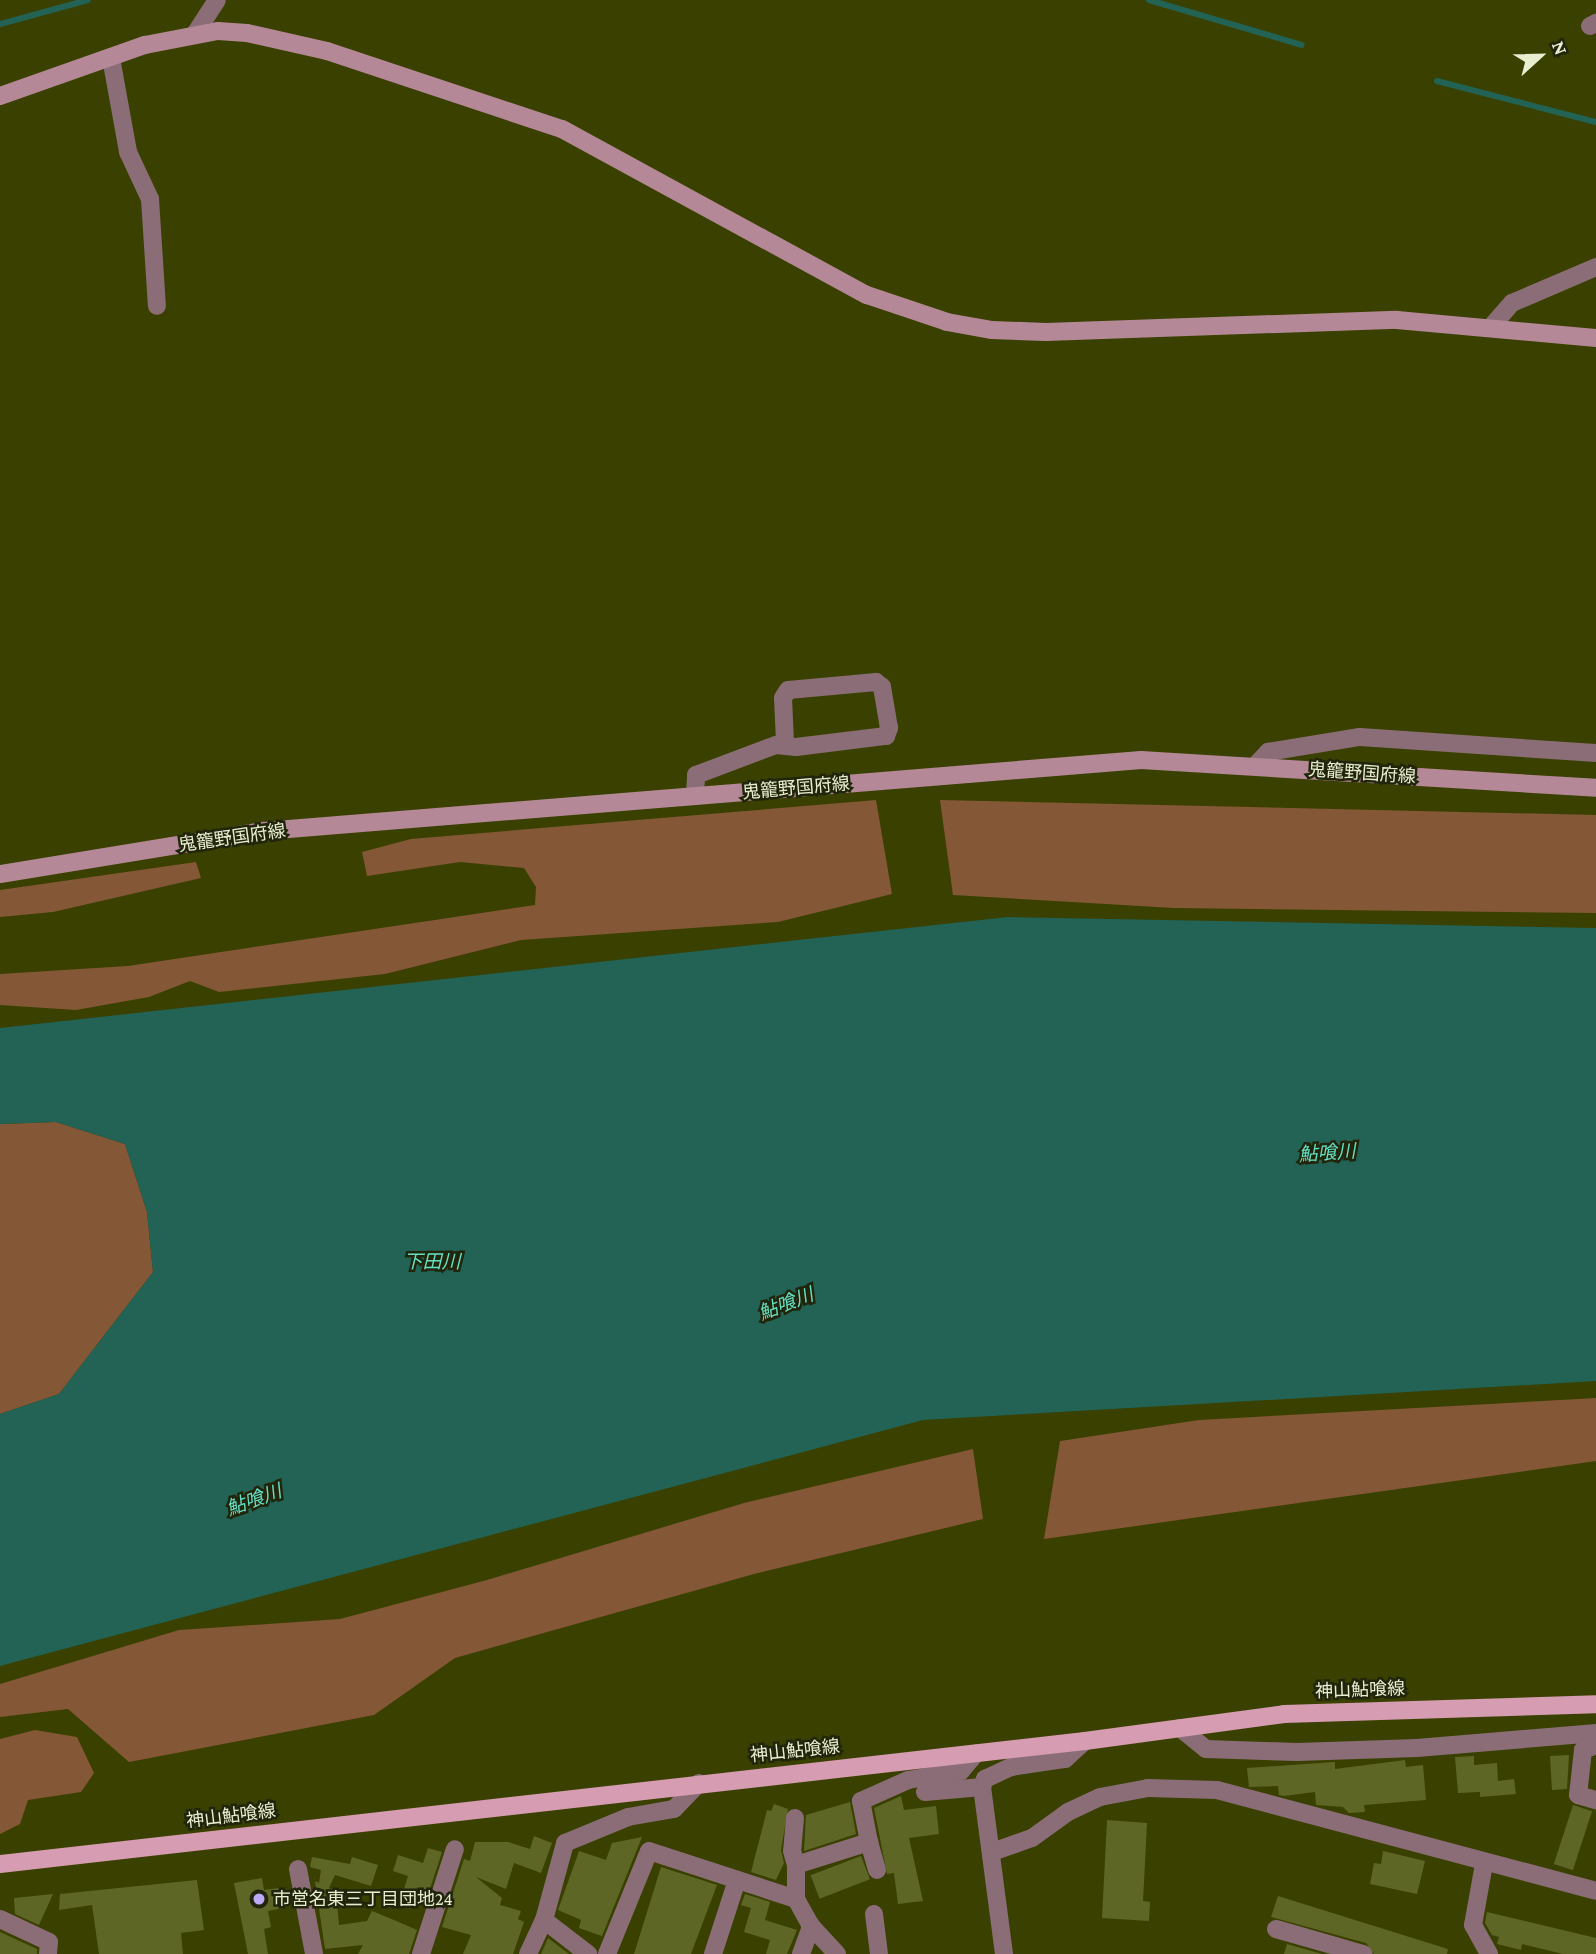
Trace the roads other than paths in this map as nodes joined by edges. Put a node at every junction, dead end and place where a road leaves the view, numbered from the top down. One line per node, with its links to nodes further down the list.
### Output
1 (217, 0): 2 (street)
2 (195, 34): 3 (street); 7 (street)
3 (111, 58): 4 (street); 6 (street)
4 (0, 96)
5 (1596, 267): 7 (street)
6 (157, 306)
7 (1491, 327): 8 (street)
8 (1596, 338)
9 (785, 742): 9 (street); 13 (street)
10 (1596, 753): 11 (street)
11 (1256, 765): 12 (street, 鬼籠野国府線); 13 (street, 鬼籠野国府線)
12 (1596, 788)
13 (695, 796): 14 (street, 鬼籠野国府線)
14 (0, 874)
15 (1596, 1704): 16 (main road, 神山鮎喰線)
16 (1180, 1728): 17 (street); 18 (main road, 神山鮎喰線)
17 (1596, 1732)
18 (1085, 1741): 20 (main road, 神山鮎喰線); 22 (street)
19 (1596, 1745): 24 (street)
20 (976, 1752): 21 (main road, 神山鮎喰線); 26 (street)
21 (699, 1783): 29 (main road, 神山鮎喰線); 39 (street)
22 (982, 1787): 23 (street); 28 (street)
23 (925, 1792)
24 (1596, 1800)
25 (795, 1818): 31 (street)
26 (869, 1842): 31 (street); 33 (street)
27 (455, 1849): 44 (street)
28 (992, 1852): 30 (street); 52 (street)
29 (0, 1864)
30 (1483, 1864): 35 (street); 54 (street)
31 (796, 1866): 36 (street)
32 (298, 1869): 43 (street)
33 (877, 1870)
34 (737, 1880): 36 (street); 47 (street); 48 (street)
35 (1596, 1891)
36 (796, 1899): 40 (street)
37 (874, 1914): 51 (street)
38 (0, 1919): 42 (street)
39 (544, 1920): 45 (street); 46 (street)
40 (810, 1926): 49 (street); 50 (street)
41 (1276, 1929): 53 (street)
42 (48, 1954)
43 (314, 1954)
44 (421, 1954)
45 (528, 1954)
46 (588, 1954)
47 (607, 1954)
48 (713, 1954)
49 (801, 1954)
50 (837, 1954)
51 (879, 1954)
52 (1004, 1954)
53 (1363, 1954)
54 (1489, 1954)

